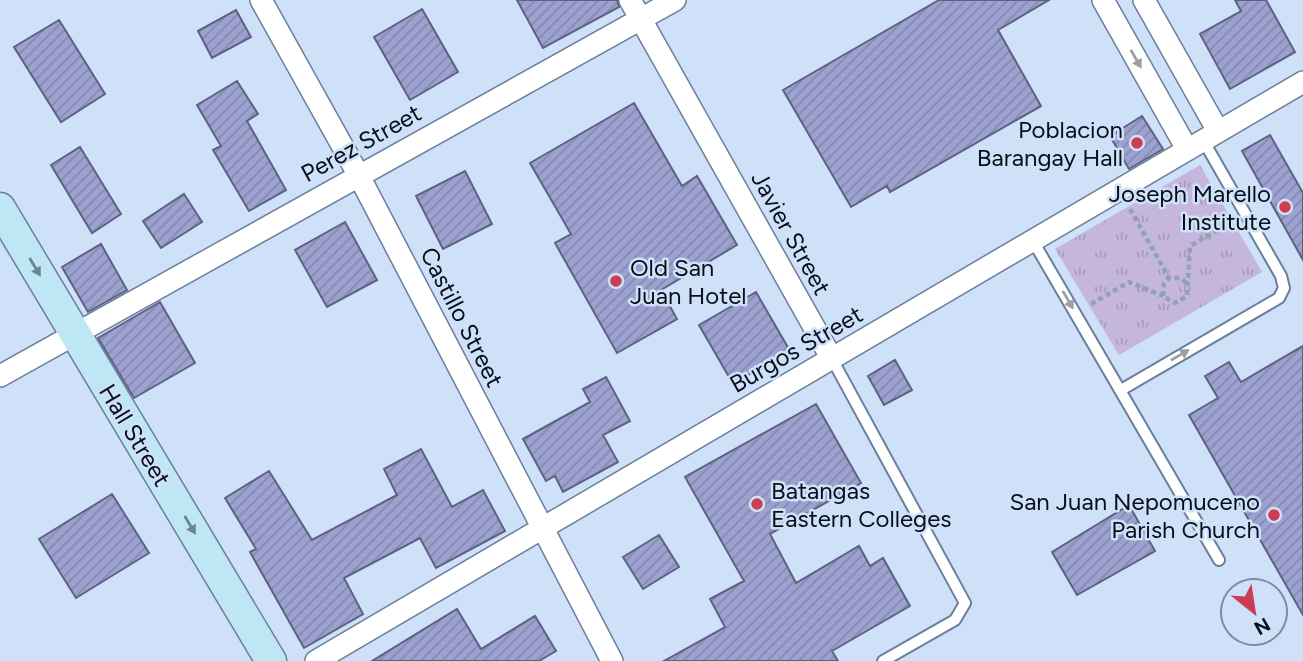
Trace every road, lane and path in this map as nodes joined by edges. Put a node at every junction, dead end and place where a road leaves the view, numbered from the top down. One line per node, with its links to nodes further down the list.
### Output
1 (261, 0): 9 (street, Castillo Street)
2 (630, 0): 6 (street, Javier Street)
3 (674, 0): 6 (street, Perez Street)
4 (1103, 0): 8 (street, one-way to 8)
5 (1144, 0): 8 (street)
6 (641, 19): 9 (street, Perez Street); 19 (street, Javier Street)
7 (1303, 82): 8 (street, Burgos Street)
8 (1203, 140): 10 (street, Burgos Street); 12 (lane)
9 (358, 174): 18 (street, Perez Street); 22 (street, Castillo Street)
10 (1119, 190): 13 (street, Burgos Street); 14 (path)
11 (0, 208): 18 (main road, Hall Street, one-way to 18)
12 (1246, 214): 15 (path); 21 (lane, one-way to 12)
13 (1033, 241): 17 (lane, one-way to 17); 19 (street, Burgos Street)
14 (1169, 278): 15 (path); 16 (path)
15 (1186, 282): 16 (path)
16 (1163, 296): 17 (path)
17 (1075, 313): 21 (lane)
18 (75, 334): 20 (street, Perez Street); 24 (main road, Hall Street, one-way to 24)
19 (832, 359): 22 (street, Burgos Street); 27 (lane, Javier Street)
20 (0, 376)
21 (1121, 390): 23 (lane)
22 (541, 528): 25 (street, Burgos Street); 26 (street, Castillo Street)
23 (1219, 560)
24 (271, 661)
25 (316, 661)
26 (612, 661)
27 (883, 661)

